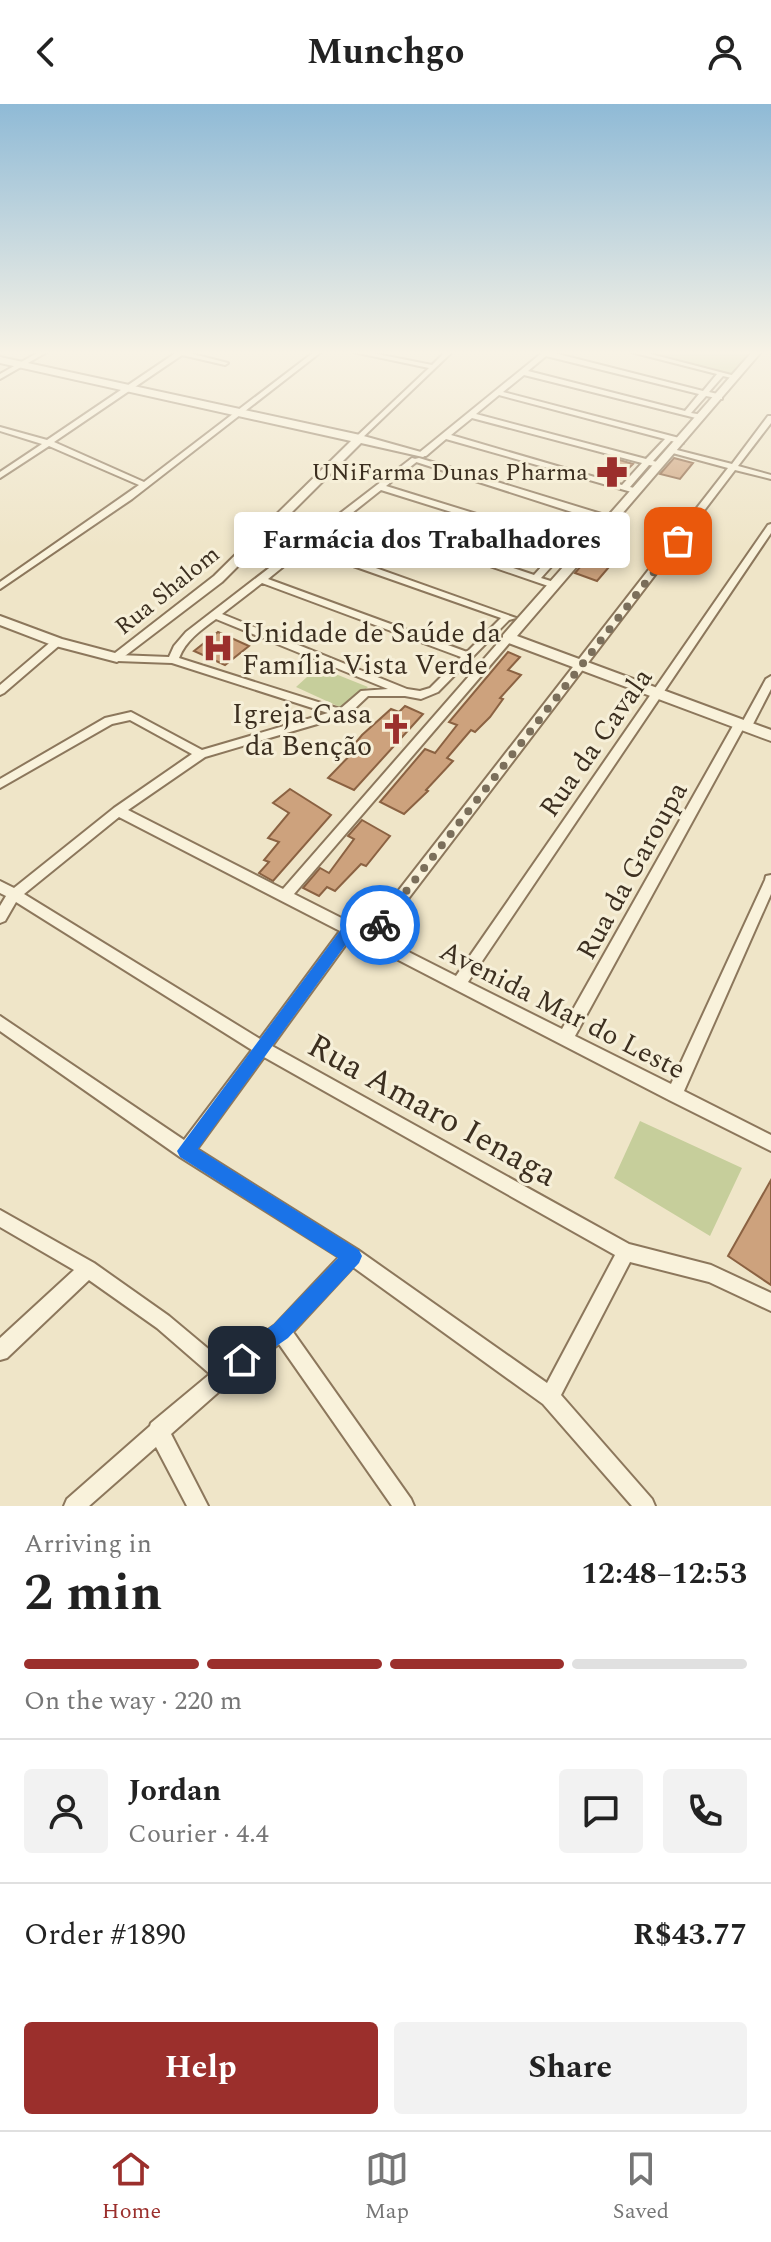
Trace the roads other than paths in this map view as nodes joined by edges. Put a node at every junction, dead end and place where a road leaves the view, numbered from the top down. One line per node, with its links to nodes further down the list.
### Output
1 (85, 417): 13 (street)
2 (235, 417): 22 (street)
3 (262, 417): 12 (street)
4 (381, 417): 12 (street, Rua Shalom)
5 (467, 417): 11 (street)
6 (479, 417): 17 (street)
7 (584, 417): 14 (street)
8 (700, 417): 14 (street)
9 (771, 418): 18 (street)
10 (0, 429): 13 (street)
11 (446, 436): 15 (street); 24 (street)
12 (360, 438): 15 (street); 42 (street, Rua Shalom)
13 (49, 443): 19 (street); 22 (street)
14 (674, 443): 17 (street); 18 (street)
15 (419, 457): 23 (street); 26 (street)
16 (0, 463): 19 (street)
17 (653, 464): 24 (street)
18 (736, 464): 20 (street); 44 (street)
19 (14, 467): 21 (street)
20 (771, 474)
21 (0, 476)
22 (145, 485): 34 (street)
23 (380, 487): 25 (street); 29 (street)
24 (630, 490): 27 (street)
25 (346, 514): 30 (street); 31 (street)
26 (593, 515): 27 (street); 29 (street)
27 (609, 520): 33 (street)
28 (771, 527): 48 (street, Rua da Cavala)
29 (567, 545): 31 (street)
30 (305, 546): 32 (street); 36 (street)
31 (535, 579): 33 (street)
32 (263, 580): 35 (street); 41 (street)
33 (554, 585): 38 (street)
34 (0, 586)
35 (216, 615): 43 (street); 47 (street)
36 (507, 617): 38 (street); 41 (street)
37 (0, 620): 40 (street)
38 (522, 622): 39 (street)
39 (508, 638): 44 (street); 57 (street)
40 (57, 642): 42 (street); 46 (street)
41 (469, 656): 47 (street)
42 (117, 658): 43 (street)
43 (173, 660): 49 (street)
44 (582, 666): 48 (street); 60 (street)
45 (771, 679): 50 (street, Rua da Garoupa)
46 (0, 691)
47 (408, 693): 49 (street)
48 (657, 695): 50 (street); 61 (street, Rua da Cavala)
49 (337, 712): 52 (street)
50 (743, 725): 51 (street); 63 (street, Rua da Garoupa)
51 (771, 736)
52 (201, 754): 53 (street); 54 (street)
53 (0, 784)
54 (118, 811): 56 (street); 57 (street, Avenida Mar do Leste)
55 (771, 880): 65 (street)
56 (7, 891): 58 (street); 64 (street, Rua Amaro Ienaga)
57 (284, 896): 59 (street, Avenida Mar do Leste)
58 (0, 917)
59 (350, 928): 60 (street, Avenida Mar do Leste); 64 (street)
60 (370, 938): 61 (street, Avenida Mar do Leste)
61 (458, 984): 63 (street, Avenida Mar do Leste)
62 (0, 1023): 67 (street)
63 (565, 1039): 65 (street, Avenida Mar do Leste)
64 (262, 1048): 67 (street); 69 (street, Rua Amaro Ienaga)
65 (674, 1095): 66 (street, Avenida Mar do Leste)
66 (771, 1143)
67 (186, 1151): 70 (street)
68 (0, 1218): 71 (street)
69 (626, 1252): 72 (street, Rua Amaro Ienaga); 76 (street)
70 (352, 1256): 73 (street); 76 (street)
71 (88, 1269): 74 (street); 75 (street)
72 (771, 1302)
73 (281, 1331): 75 (street); 80 (street)
74 (0, 1351)
75 (224, 1374): 77 (street)
76 (550, 1397): 81 (street)
77 (158, 1430): 78 (street); 79 (street)
78 (74, 1506)
79 (198, 1506)
80 (404, 1506)
81 (645, 1506)

